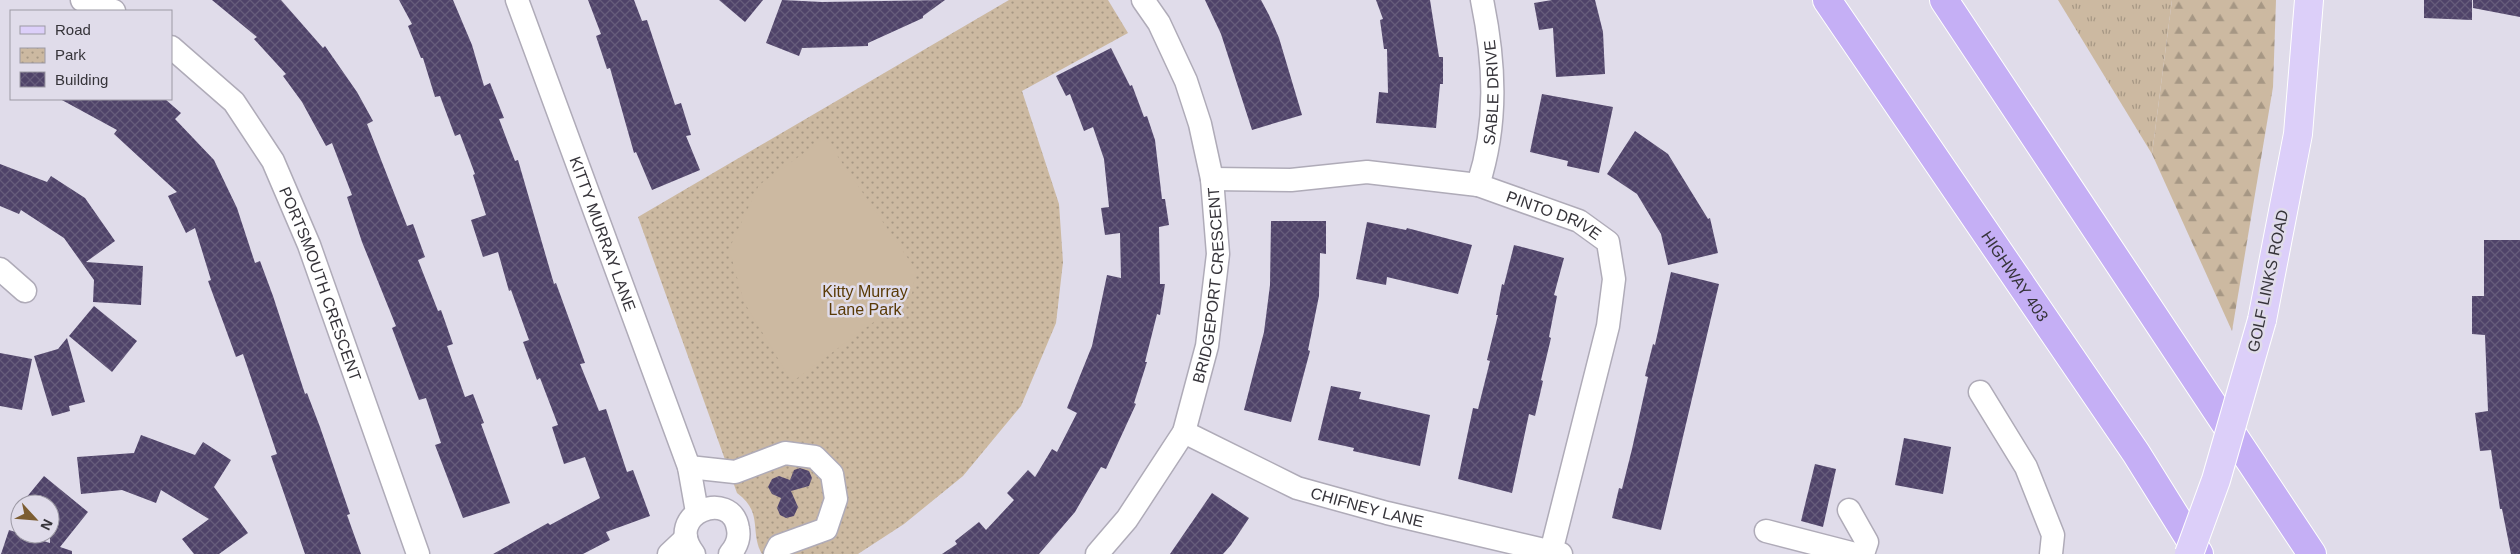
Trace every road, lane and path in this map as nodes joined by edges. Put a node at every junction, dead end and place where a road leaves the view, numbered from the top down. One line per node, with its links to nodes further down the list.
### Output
1 (82, 0): 8 (street)
2 (517, 0): 16 (street, KITTY MURRAY LANE)
3 (1143, 0): 10 (street, BRIDGEPORT CRESCENT)
4 (1482, 0): 11 (street, SABLE DRIVE)
5 (1827, 0): 31 (highway, HIGHWAY 403)
6 (1944, 0): 32 (highway)
7 (2309, 0): 30 (main road, GOLF LINKS ROAD, bridge)
8 (111, 10)
9 (172, 49): 22 (street, PORTSMOUTH CRESCENT)
10 (1212, 179): 11 (street, PINTO DRIVE); 15 (street, BRIDGEPORT CRESCENT)
11 (1478, 185): 21 (street, PINTO DRIVE)
12 (0, 269): 13 (street)
13 (25, 291)
14 (1980, 392): 29 (street)
15 (1184, 432): 21 (street, CHIFNEY LANE); 26 (street, BRIDGEPORT CRESCENT)
16 (689, 467): 17 (street, KITTY MURRAY LANE); 25 (street)
17 (707, 510): 20 (street); 24 (street)
18 (1849, 510): 28 (street)
19 (1766, 531): 27 (street)
20 (690, 546): 23 (street)
21 (1556, 553)
22 (418, 554)
23 (669, 554)
24 (731, 554)
25 (775, 554)
26 (1097, 554)
27 (1854, 554)
28 (1863, 554)
29 (2051, 554)
30 (2189, 554)
31 (2199, 554)
32 (2312, 554)

